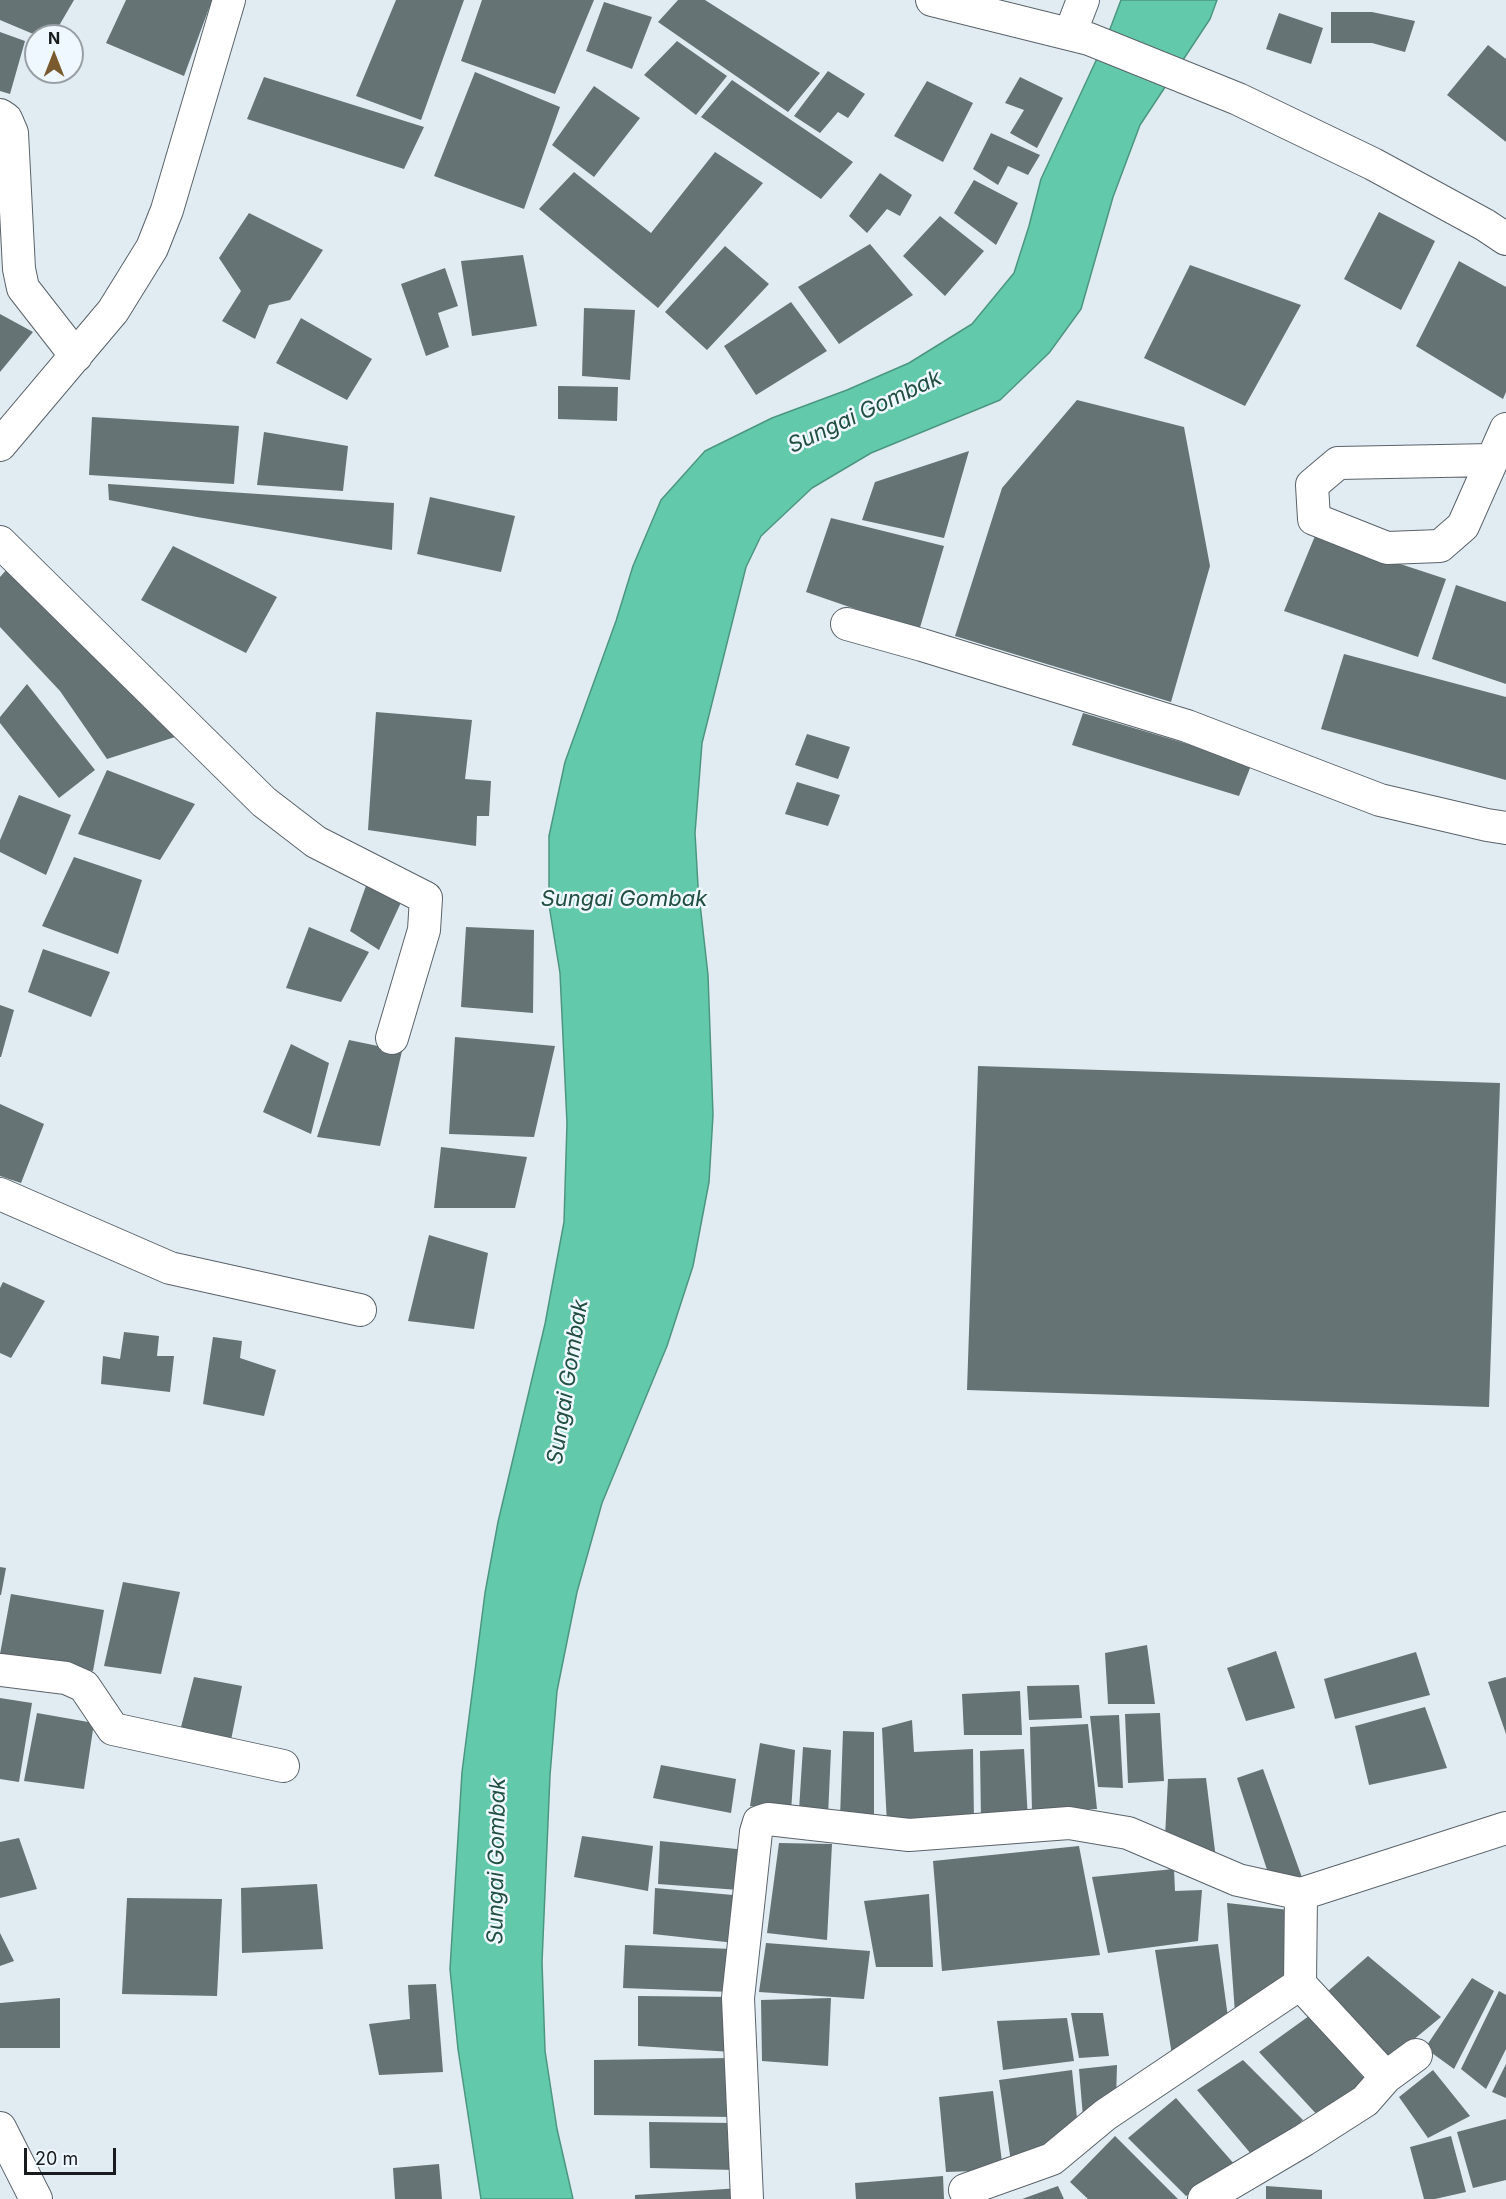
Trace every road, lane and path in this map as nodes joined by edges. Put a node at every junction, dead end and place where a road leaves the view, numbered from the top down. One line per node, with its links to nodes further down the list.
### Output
1 (229, 0): 7 (street)
2 (932, 0): 4 (street)
3 (1083, 0): 4 (street)
4 (1079, 36): 6 (street)
5 (0, 115): 7 (street)
6 (1506, 239)
7 (76, 356): 9 (street)
8 (1506, 429): 10 (street)
9 (0, 445)
10 (1492, 460): 10 (street)
11 (0, 542): 14 (street)
12 (847, 624): 13 (street)
13 (1506, 828)
14 (392, 1038)
15 (0, 1194): 16 (street)
16 (360, 1310)
17 (0, 1671): 18 (street)
18 (283, 1766)
19 (1506, 1828): 20 (street)
20 (1301, 1894): 21 (street); 27 (street)
21 (1300, 1984): 23 (street); 25 (street)
22 (1416, 2055): 23 (street)
23 (1386, 2077): 28 (street)
24 (0, 2128): 26 (street)
25 (965, 2190)
26 (36, 2199)
27 (747, 2199)
28 (1204, 2199)

